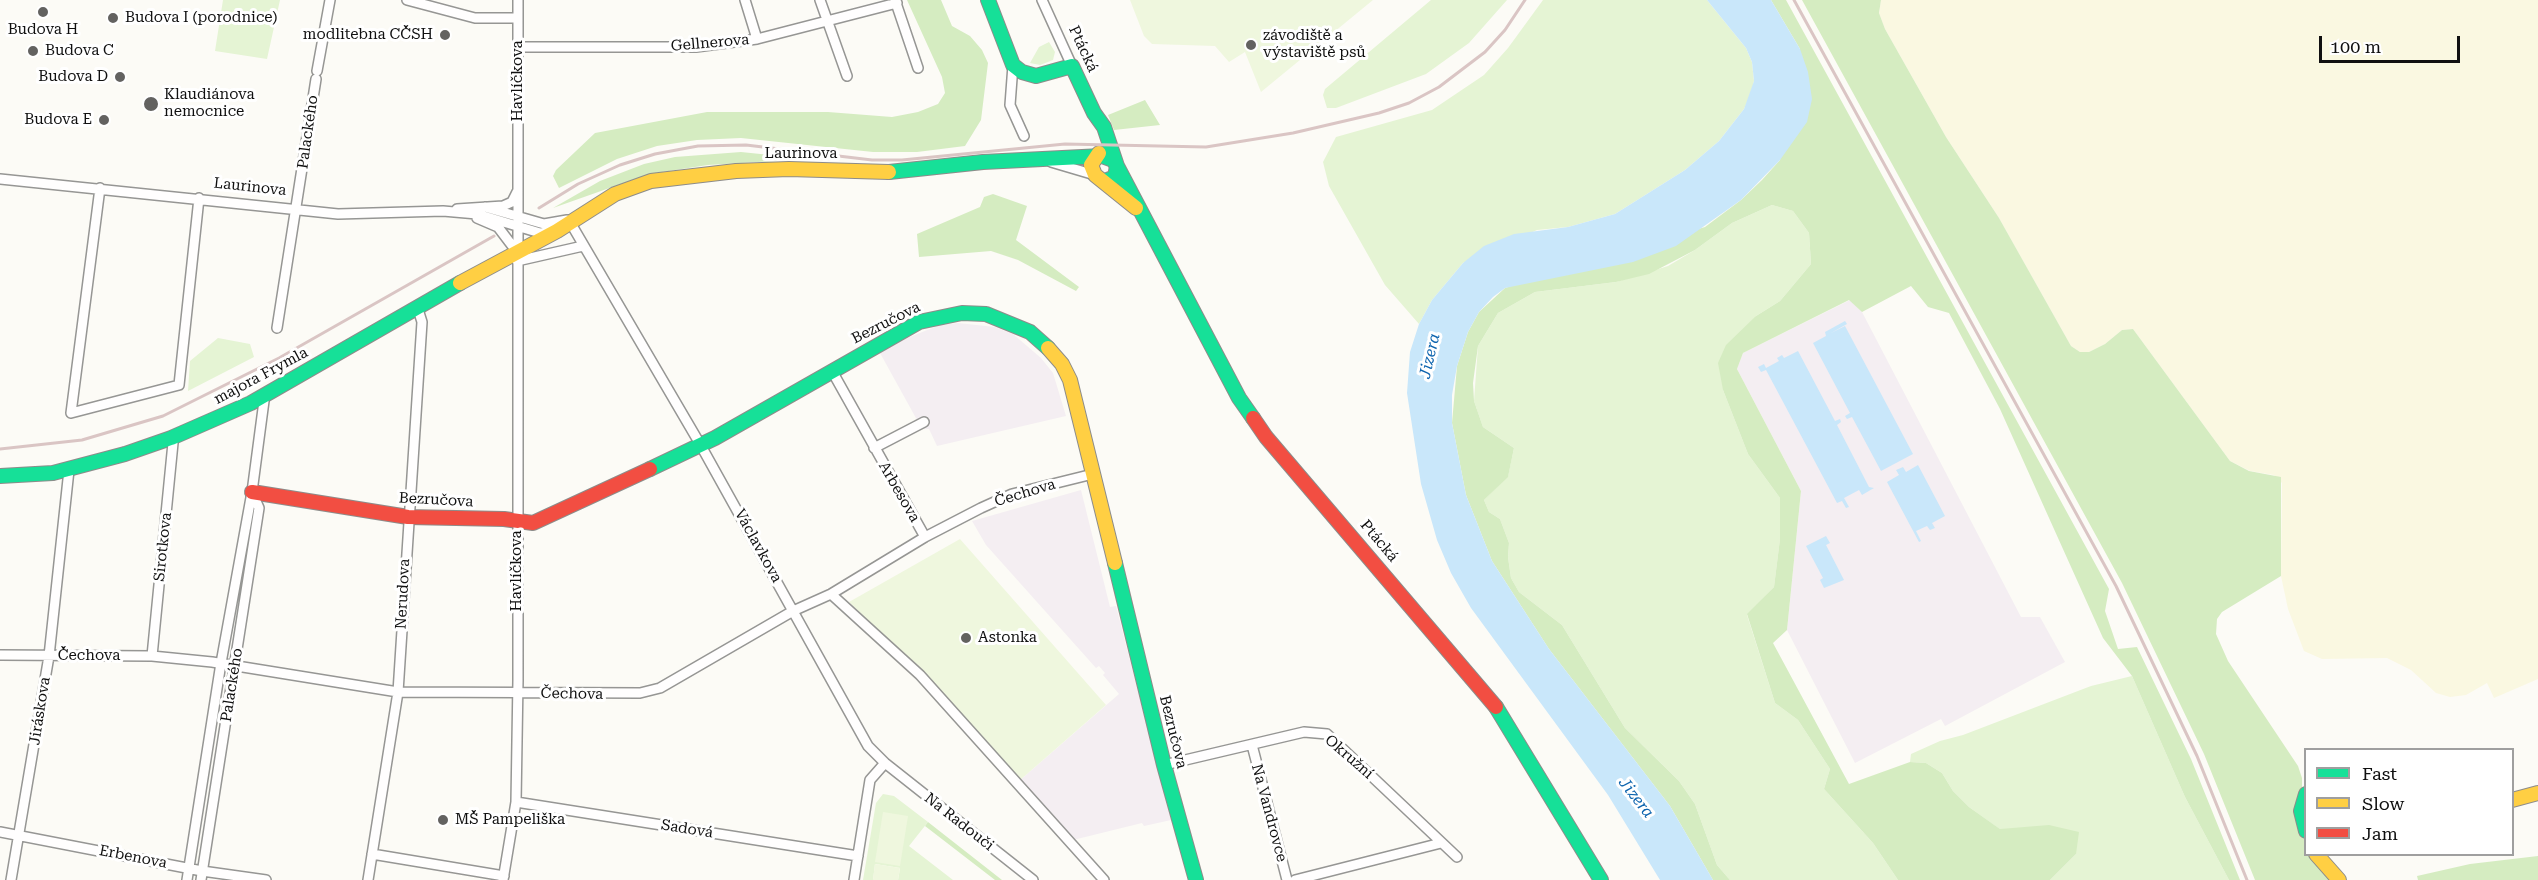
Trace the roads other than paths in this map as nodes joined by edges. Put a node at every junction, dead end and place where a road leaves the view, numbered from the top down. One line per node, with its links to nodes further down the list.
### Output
1 (330, 0): 28 (street, Palackého)
2 (407, 0): 9 (street)
3 (518, 0): 9 (street, Havlíčkova)
4 (745, 0): 11 (street)
5 (820, 0): 10 (street)
6 (988, 0): 13 (street)
7 (1042, 0): 14 (street, Ptácká)
8 (896, 2): 10 (street, Gellnerova); 15 (street)
9 (518, 18): 12 (street, Havlíčkova)
10 (828, 22): 11 (street, Gellnerova); 16 (street)
11 (757, 39): 12 (street, Gellnerova)
12 (518, 47): 25 (street, Havlíčkova)
13 (1013, 65): 14 (street); 18 (street)
14 (1072, 66): 17 (street, Ptácká)
15 (918, 68)
16 (847, 76)
17 (1094, 112): 19 (street, Ptácká); 21 (street, Ptácká)
18 (1024, 136)
19 (1097, 157): 20 (street, Laurinova); 21 (street); 22 (street)
20 (1043, 160): 22 (street, Laurinova); 32 (street, Laurinova)
21 (1118, 166): 22 (street); 31 (street, Ptácká)
22 (1100, 178): 31 (street, Ptácká)
23 (0, 179): 24 (street, Laurinova)
24 (100, 188): 26 (street, Laurinova); 26 (street)
25 (519, 193): 27 (street); 33 (street, Havlíčkova); 34 (street)
26 (199, 198): 28 (street, Laurinova)
27 (486, 207): 29 (street); 33 (street)
28 (297, 209): 29 (street, Laurinova); 39 (street, Palackého)
29 (443, 211): 30 (street, Laurinova)
30 (458, 213): 33 (street, Laurinova); 37 (street)
31 (1144, 215): 92 (street, Ptácká)
32 (576, 218): 34 (street); 35 (street, Laurinova); 36 (street, Václavkova)
33 (518, 222): 34 (street); 35 (street); 37 (street, Havlíčkova)
34 (535, 223)
35 (557, 231): 37 (street, majora Frymla)
36 (583, 246): 37 (street); 44 (street, Václavkova)
37 (517, 256): 38 (street, majora Frymla); 51 (street, Havlíčkova)
38 (417, 306): 41 (street, majora Frymla); 50 (street, Nerudova)
39 (277, 328)
40 (832, 371): 44 (street, Bezručova); 45 (street, Arbesova); 47 (street, Bezručova)
41 (262, 396): 43 (street, majora Frymla); 49 (street, Palackého)
42 (924, 422): 45 (street, Arbesova)
43 (171, 438): 46 (street, majora Frymla); 57 (street, Sirotkova)
44 (700, 444): 51 (street, Bezručova); 54 (street, Václavkova)
45 (874, 448): 52 (street, Arbesova)
46 (69, 470): 48 (street, majora Frymla); 56 (street, Jiráskova)
47 (1093, 474): 52 (street, Čechova); 66 (street, Bezručova)
48 (0, 476)
49 (252, 492): 50 (street, Bezručova); 58 (street, Palackého); 59 (street, Palackého)
50 (408, 517): 51 (street, Bezručova); 60 (street, Nerudova)
51 (517, 520): 61 (street, Havlíčkova)
52 (925, 537): 53 (street, Čechova)
53 (831, 594): 54 (street, Čechova); 88 (street)
54 (793, 611): 61 (street, Čechova); 64 (street, Václavkova)
55 (0, 655): 56 (street, Čechova)
56 (50, 656): 57 (street, Čechova); 73 (street, Jiráskova)
57 (152, 656): 58 (street, Čechova)
58 (221, 663): 59 (street, Čechova); 63 (street, Palackého)
59 (236, 666): 60 (street, Čechova); 65 (street, Palackého)
60 (398, 692): 61 (street, Čechova); 75 (street, Nerudova)
61 (517, 693): 70 (street, Havlíčkova)
62 (1252, 745): 66 (street, Okružní); 74 (street, Okružní); 90 (street, Na Vandrovce)
63 (206, 761): 65 (street); 79 (street, Palackého)
64 (885, 763): 76 (street); 87 (street, Na Radouči)
65 (220, 764): 80 (street, Palackého)
66 (1164, 765): 89 (street, Bezručova)
67 (2538, 793): 68 (street)
68 (2514, 799)
69 (2304, 801): 71 (street)
70 (516, 802): 76 (street, Sadová); 81 (street, Havlíčkova)
71 (2304, 823)
72 (0, 832): 73 (street, Erbenova)
73 (20, 836): 79 (street, Erbenova); 82 (street, Jiráskova)
74 (1440, 843): 78 (street, Okružní); 91 (street)
75 (372, 854): 81 (street); 85 (street, Nerudova)
76 (858, 856): 86 (street)
77 (2317, 856): 93 (street)
78 (1457, 857)
79 (189, 868): 80 (street, Erbenova); 83 (street, Palackého)
80 (202, 875): 84 (street, Erbenova)
81 (503, 878)
82 (11, 880)
83 (188, 880)
84 (266, 880)
85 (368, 880)
86 (854, 880)
87 (1033, 880)
88 (1104, 880)
89 (1196, 880)
90 (1287, 880)
91 (1295, 880)
92 (1601, 880)
93 (2339, 880)

